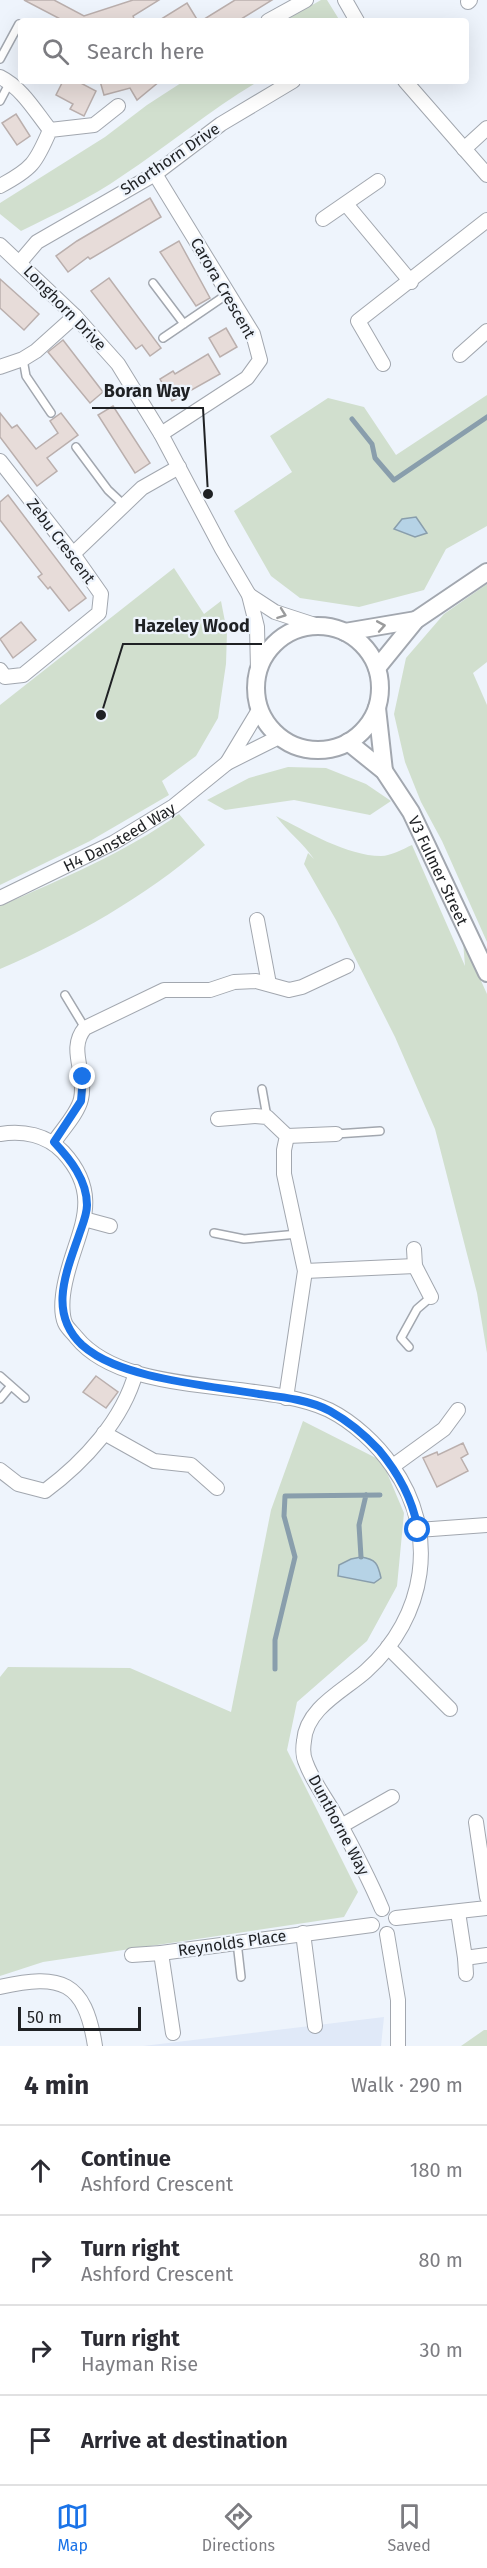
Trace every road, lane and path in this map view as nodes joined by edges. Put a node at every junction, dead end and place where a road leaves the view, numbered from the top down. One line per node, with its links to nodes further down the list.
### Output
1 (306, 0): 3 (street)
2 (345, 0): 4 (street)
3 (273, 18)
4 (355, 18)
5 (18, 26): 6 (lane)
6 (0, 59)
7 (5, 80): 10 (lane); 13 (street)
8 (288, 84): 15 (street, Shorthorn Drive)
9 (408, 84): 14 (street)
10 (0, 100)
11 (118, 106): 13 (street)
12 (487, 128): 14 (street)
13 (50, 130): 18 (street)
14 (464, 149): 16 (street)
15 (154, 174): 23 (street, Shorthorn Drive); 26 (street, Carora Crescent)
16 (487, 175)
17 (378, 181): 19 (street)
18 (0, 186)
19 (346, 204): 20 (street); 24 (street)
20 (323, 219)
21 (487, 220): 24 (street)
22 (0, 245): 23 (street, Longhorn Drive)
23 (20, 262): 27 (street, Longhorn Drive)
24 (411, 282): 34 (street)
25 (153, 283): 28 (lane)
26 (229, 294): 28 (lane); 36 (street, Carora Crescent)
27 (75, 315): 32 (street); 36 (street, Longhorn Drive)
28 (184, 324): 30 (lane)
29 (487, 331): 31 (street)
30 (163, 338)
31 (460, 356)
32 (23, 359): 33 (street); 35 (lane)
33 (1, 364)
34 (382, 364)
35 (51, 413)
36 (161, 434): 39 (street, Longhorn Drive)
37 (76, 447): 40 (lane)
38 (0, 461): 41 (street, Zebu Crescent)
39 (178, 467): 40 (street); 43 (street, Longhorn Drive)
40 (124, 505): 41 (street)
41 (73, 555): 49 (street, Zebu Crescent)
42 (487, 572): 44 (street)
43 (249, 595): 45 (street, Longhorn Drive, one-way to 45); 48 (street, Longhorn Drive)
44 (416, 620): 46 (street, one-way to 44); 47 (street)
45 (318, 626): 46 (street); 48 (street)
46 (345, 632): 47 (street)
47 (377, 668): 50 (street)
48 (258, 669): 51 (street)
49 (2, 676)
50 (377, 708): 53 (street); 55 (street, V3 Fulmer Street)
51 (259, 710): 52 (street); 54 (street, H4 Dansteed Way)
52 (279, 737): 53 (street); 54 (street, H4 Dansteed Way)
53 (348, 742): 55 (street, V3 Fulmer Street)
54 (228, 763): 56 (street, H4 Dansteed Way)
55 (384, 771): 59 (street, V3 Fulmer Street)
56 (0, 898)
57 (257, 920): 60 (street)
58 (347, 966): 60 (street)
59 (487, 973)
60 (269, 984): 62 (street)
61 (65, 995): 62 (lane)
62 (86, 1028): 70 (street)
63 (262, 1089): 64 (lane)
64 (267, 1117): 65 (street); 69 (street)
65 (219, 1119)
66 (380, 1131): 68 (lane)
67 (0, 1134): 70 (street)
68 (336, 1134): 69 (street)
69 (287, 1136): 74 (street)
70 (54, 1142): 71 (street, Dunthorne Way)
71 (84, 1219): 72 (street); 80 (street, Dunthorne Way)
72 (110, 1226)
73 (214, 1233): 74 (lane)
74 (298, 1234): 77 (street)
75 (414, 1249): 76 (street)
76 (415, 1266): 77 (street); 78 (street)
77 (305, 1271): 84 (street)
78 (431, 1297): 79 (lane)
79 (409, 1347)
80 (136, 1372): 84 (street, Dunthorne Way); 87 (street)
81 (0, 1376): 82 (lane)
82 (10, 1387): 83 (lane); 85 (lane)
83 (25, 1398)
84 (286, 1398): 88 (street, Dunthorne Way)
85 (0, 1399)
86 (458, 1410): 88 (street)
87 (104, 1433): 89 (street); 90 (street)
88 (393, 1466): 92 (street, Dunthorne Way)
89 (0, 1470)
90 (217, 1488)
91 (487, 1524): 92 (street)
92 (418, 1530): 93 (street, Dunthorne Way)
93 (388, 1647): 94 (street); 97 (street, Dunthorne Way)
94 (450, 1709)
95 (392, 1797): 97 (street)
96 (476, 1822): 98 (street)
97 (341, 1826): 100 (street, Dunthorne Way)
98 (487, 1897)
99 (487, 1908): 101 (street)
100 (382, 1909): 102 (street); 103 (street)
101 (458, 1912): 102 (street); 110 (street)
102 (396, 1918): 105 (street)
103 (372, 1925): 104 (street, Reynolds Place); 105 (street)
104 (303, 1933): 106 (street, Reynolds Place); 114 (street, Reynolds Place)
105 (387, 1934): 117 (street)
106 (237, 1942): 107 (street, Reynolds Place); 112 (lane)
107 (160, 1953): 108 (street, Reynolds Place); 115 (street, Reynolds Place)
108 (132, 1955)
109 (487, 1955): 110 (street)
110 (465, 1958): 111 (street)
111 (466, 1974)
112 (241, 1977)
113 (0, 1987): 116 (street)
114 (315, 2026)
115 (173, 2032)
116 (95, 2046)
117 (398, 2046)

